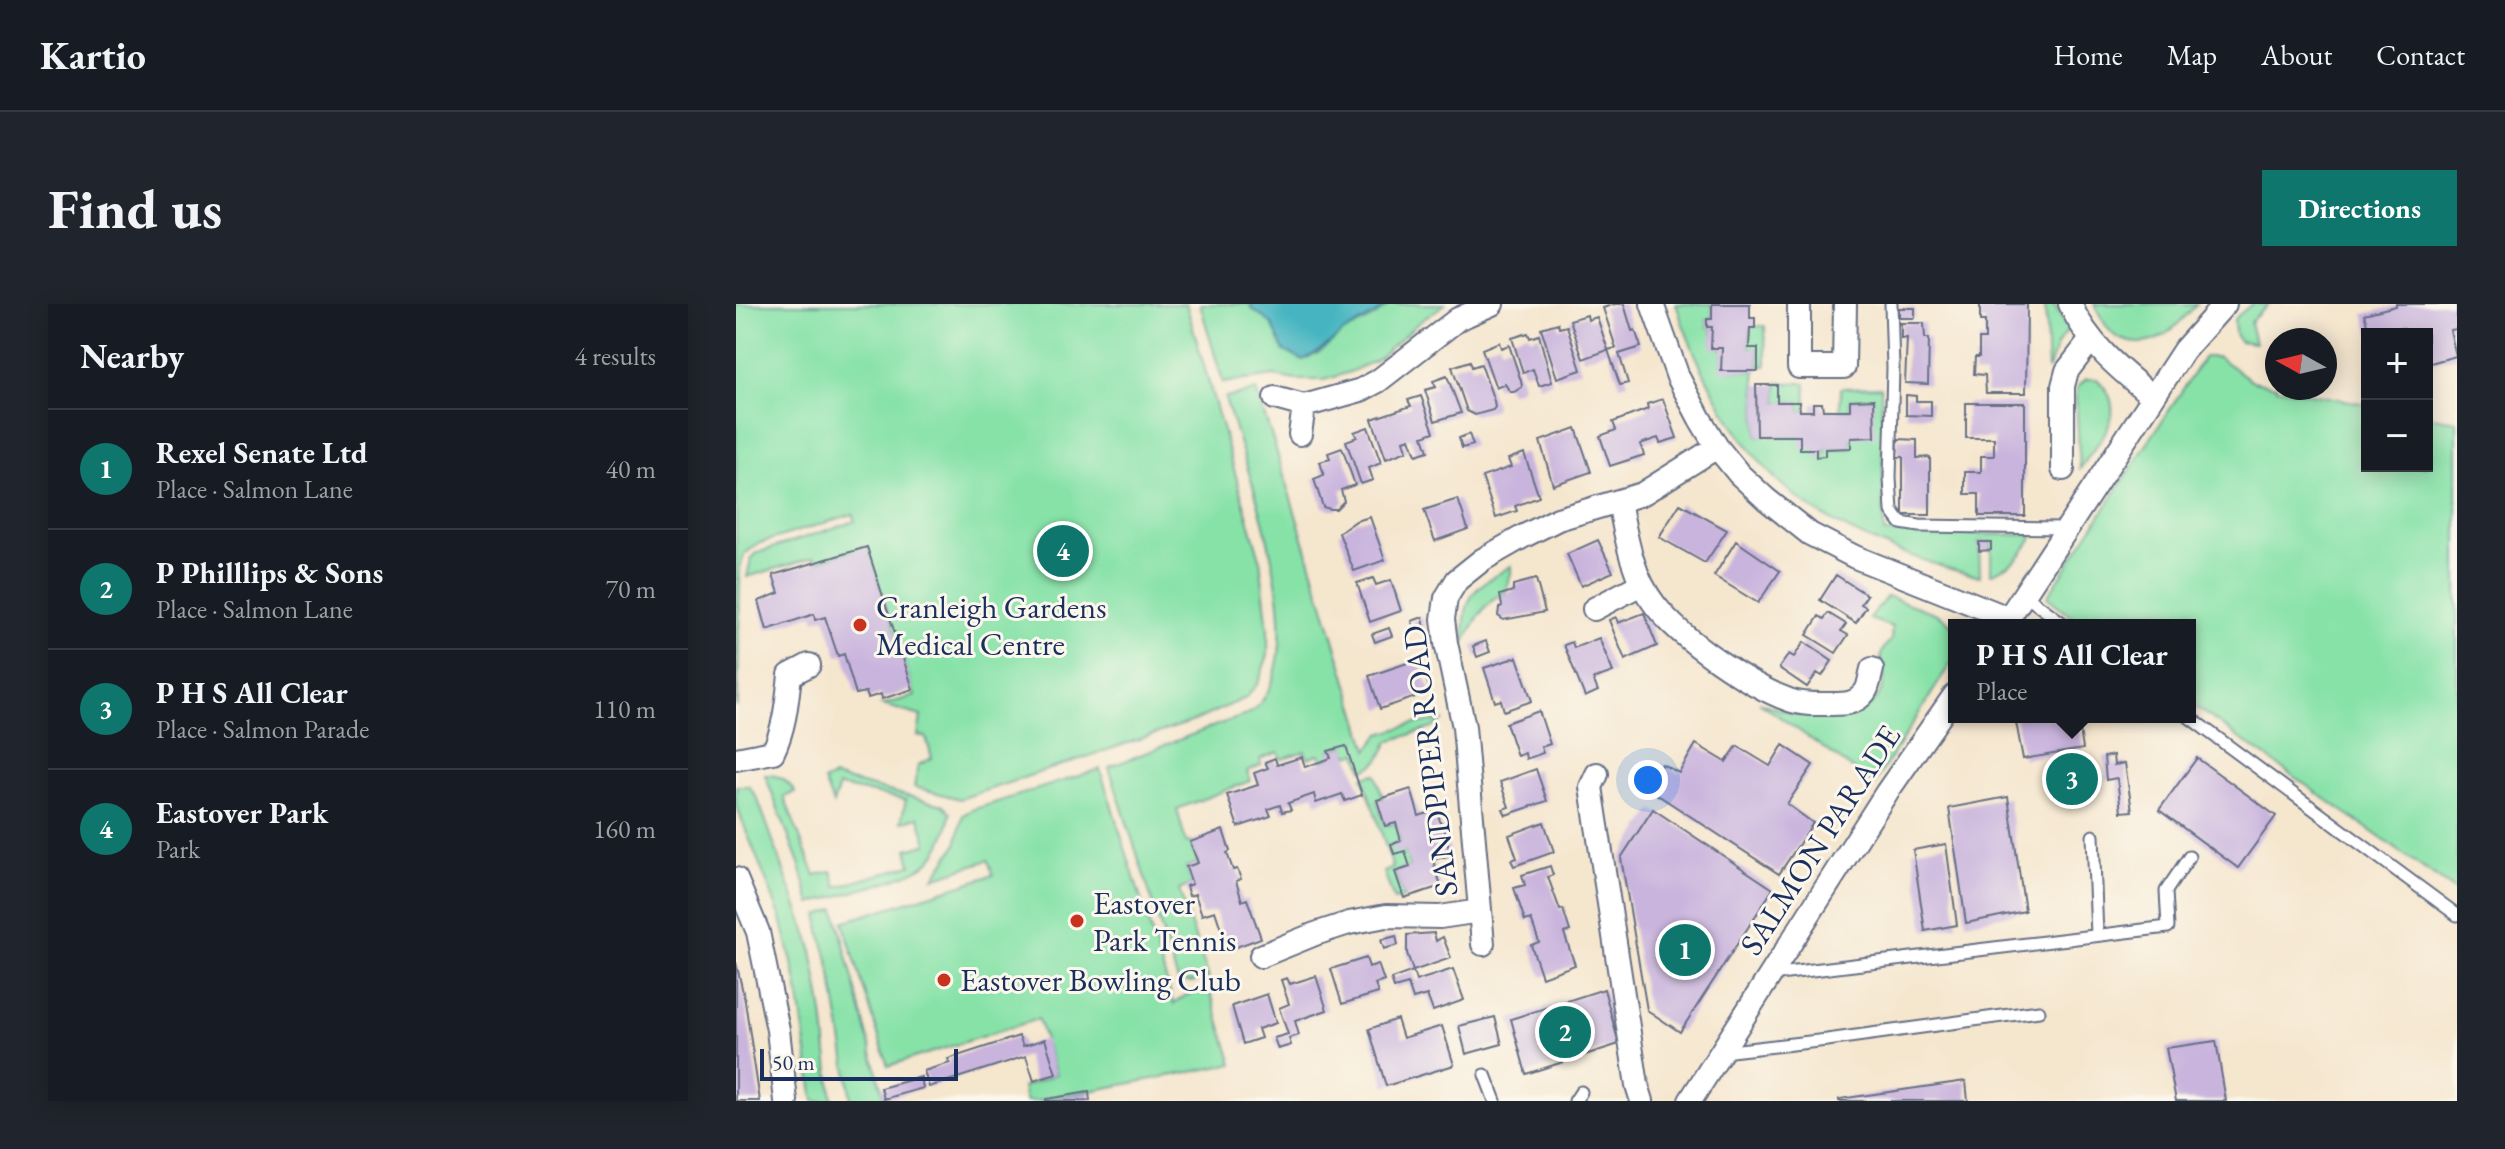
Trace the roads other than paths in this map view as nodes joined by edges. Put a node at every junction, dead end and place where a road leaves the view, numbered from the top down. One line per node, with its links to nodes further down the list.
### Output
1 (1492, 304): 11 (street)
2 (1652, 304): 13 (street)
3 (1799, 304): 4 (street)
4 (1845, 304)
5 (1891, 304): 16 (lane)
6 (2070, 304): 8 (street)
7 (2225, 304): 9 (street)
8 (2090, 341): 9 (street); 14 (street)
9 (2153, 397): 16 (street)
10 (1275, 398): 11 (street)
11 (1304, 406): 12 (street)
12 (1300, 434)
13 (1717, 447): 15 (street, SANDPIPER ROAD); 20 (street)
14 (2063, 469)
15 (1619, 501): 17 (street); 32 (street, SANDPIPER ROAD)
16 (2066, 528): 18 (street)
17 (1641, 584): 19 (street); 24 (street)
18 (2023, 594): 21 (street); 22 (lane)
19 (1594, 609)
20 (1999, 619)
21 (2008, 619)
22 (2057, 619)
23 (809, 665): 27 (street)
24 (1872, 669)
25 (1948, 705): 37 (street, SALMON PARADE)
26 (2196, 722): 33 (lane)
27 (736, 759)
28 (1597, 774): 43 (street)
29 (2093, 836): 34 (lane)
30 (2189, 857): 34 (lane)
31 (736, 879): 41 (street)
32 (1480, 911): 35 (street, SANDPIPER ROAD); 36 (street)
33 (2457, 915)
34 (2097, 935): 37 (lane)
35 (1483, 944)
36 (1261, 956)
37 (1770, 975): 39 (street, SALMON PARADE)
38 (2039, 1011): 39 (lane)
39 (1721, 1052): 44 (street, SALMON PARADE)
40 (1485, 1075): 42 (lane)
41 (786, 1101)
42 (1495, 1101)
43 (1642, 1101)
44 (1690, 1101)

